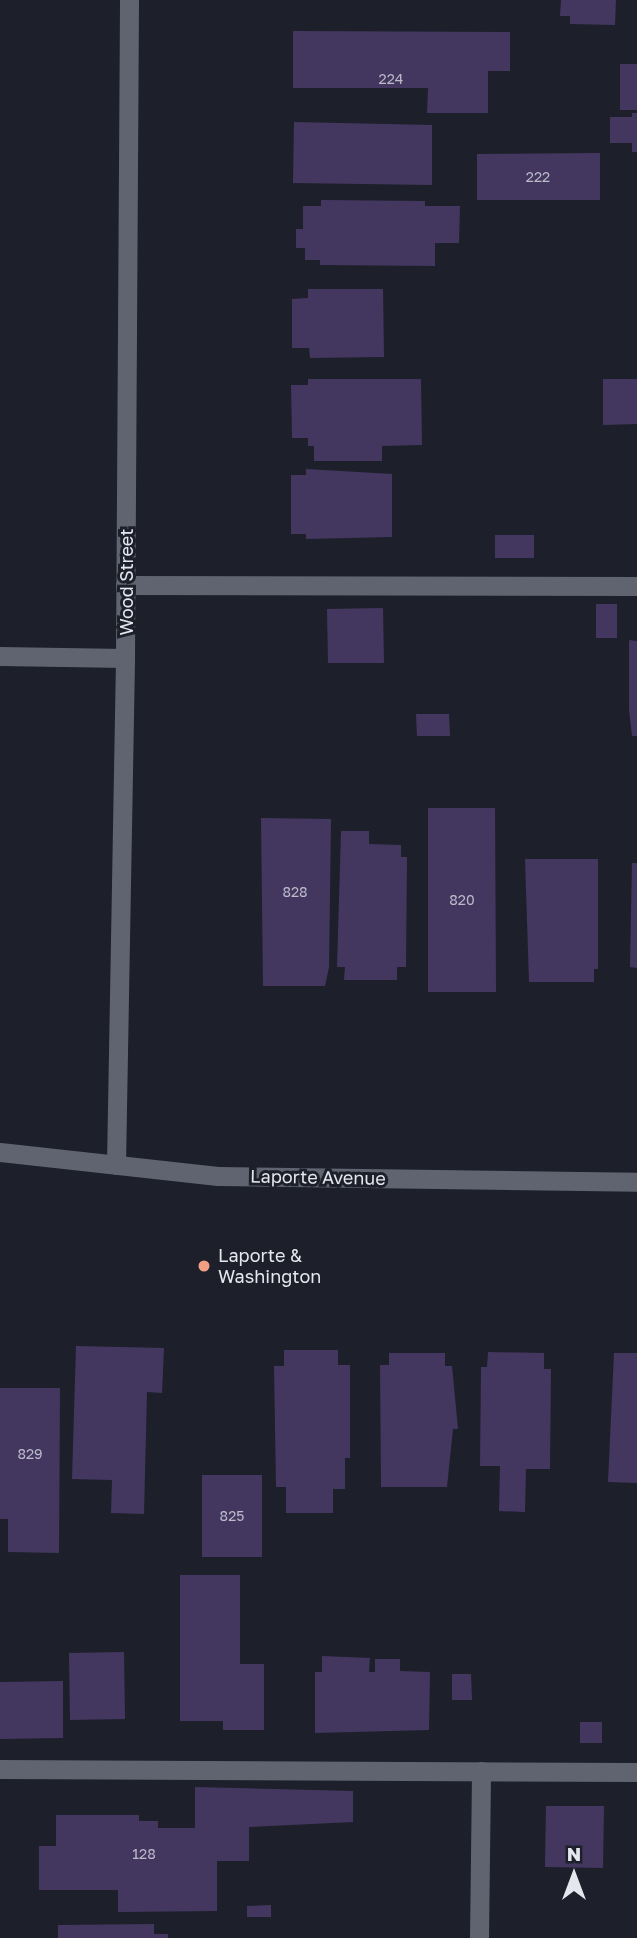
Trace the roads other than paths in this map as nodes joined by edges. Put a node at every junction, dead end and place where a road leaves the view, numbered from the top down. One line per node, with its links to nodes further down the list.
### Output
1 (129, 0): 2 (street, Wood Street)
2 (125, 585): 3 (street); 5 (street, Wood Street)
3 (637, 586)
4 (0, 656): 5 (street)
5 (125, 658): 7 (street, Wood Street)
6 (0, 1153): 7 (street, Laporte Avenue)
7 (116, 1165): 8 (street, Laporte Avenue)
8 (637, 1182)
9 (0, 1769): 10 (street)
10 (481, 1771): 11 (street); 12 (street)
11 (637, 1772)
12 (479, 1938)

